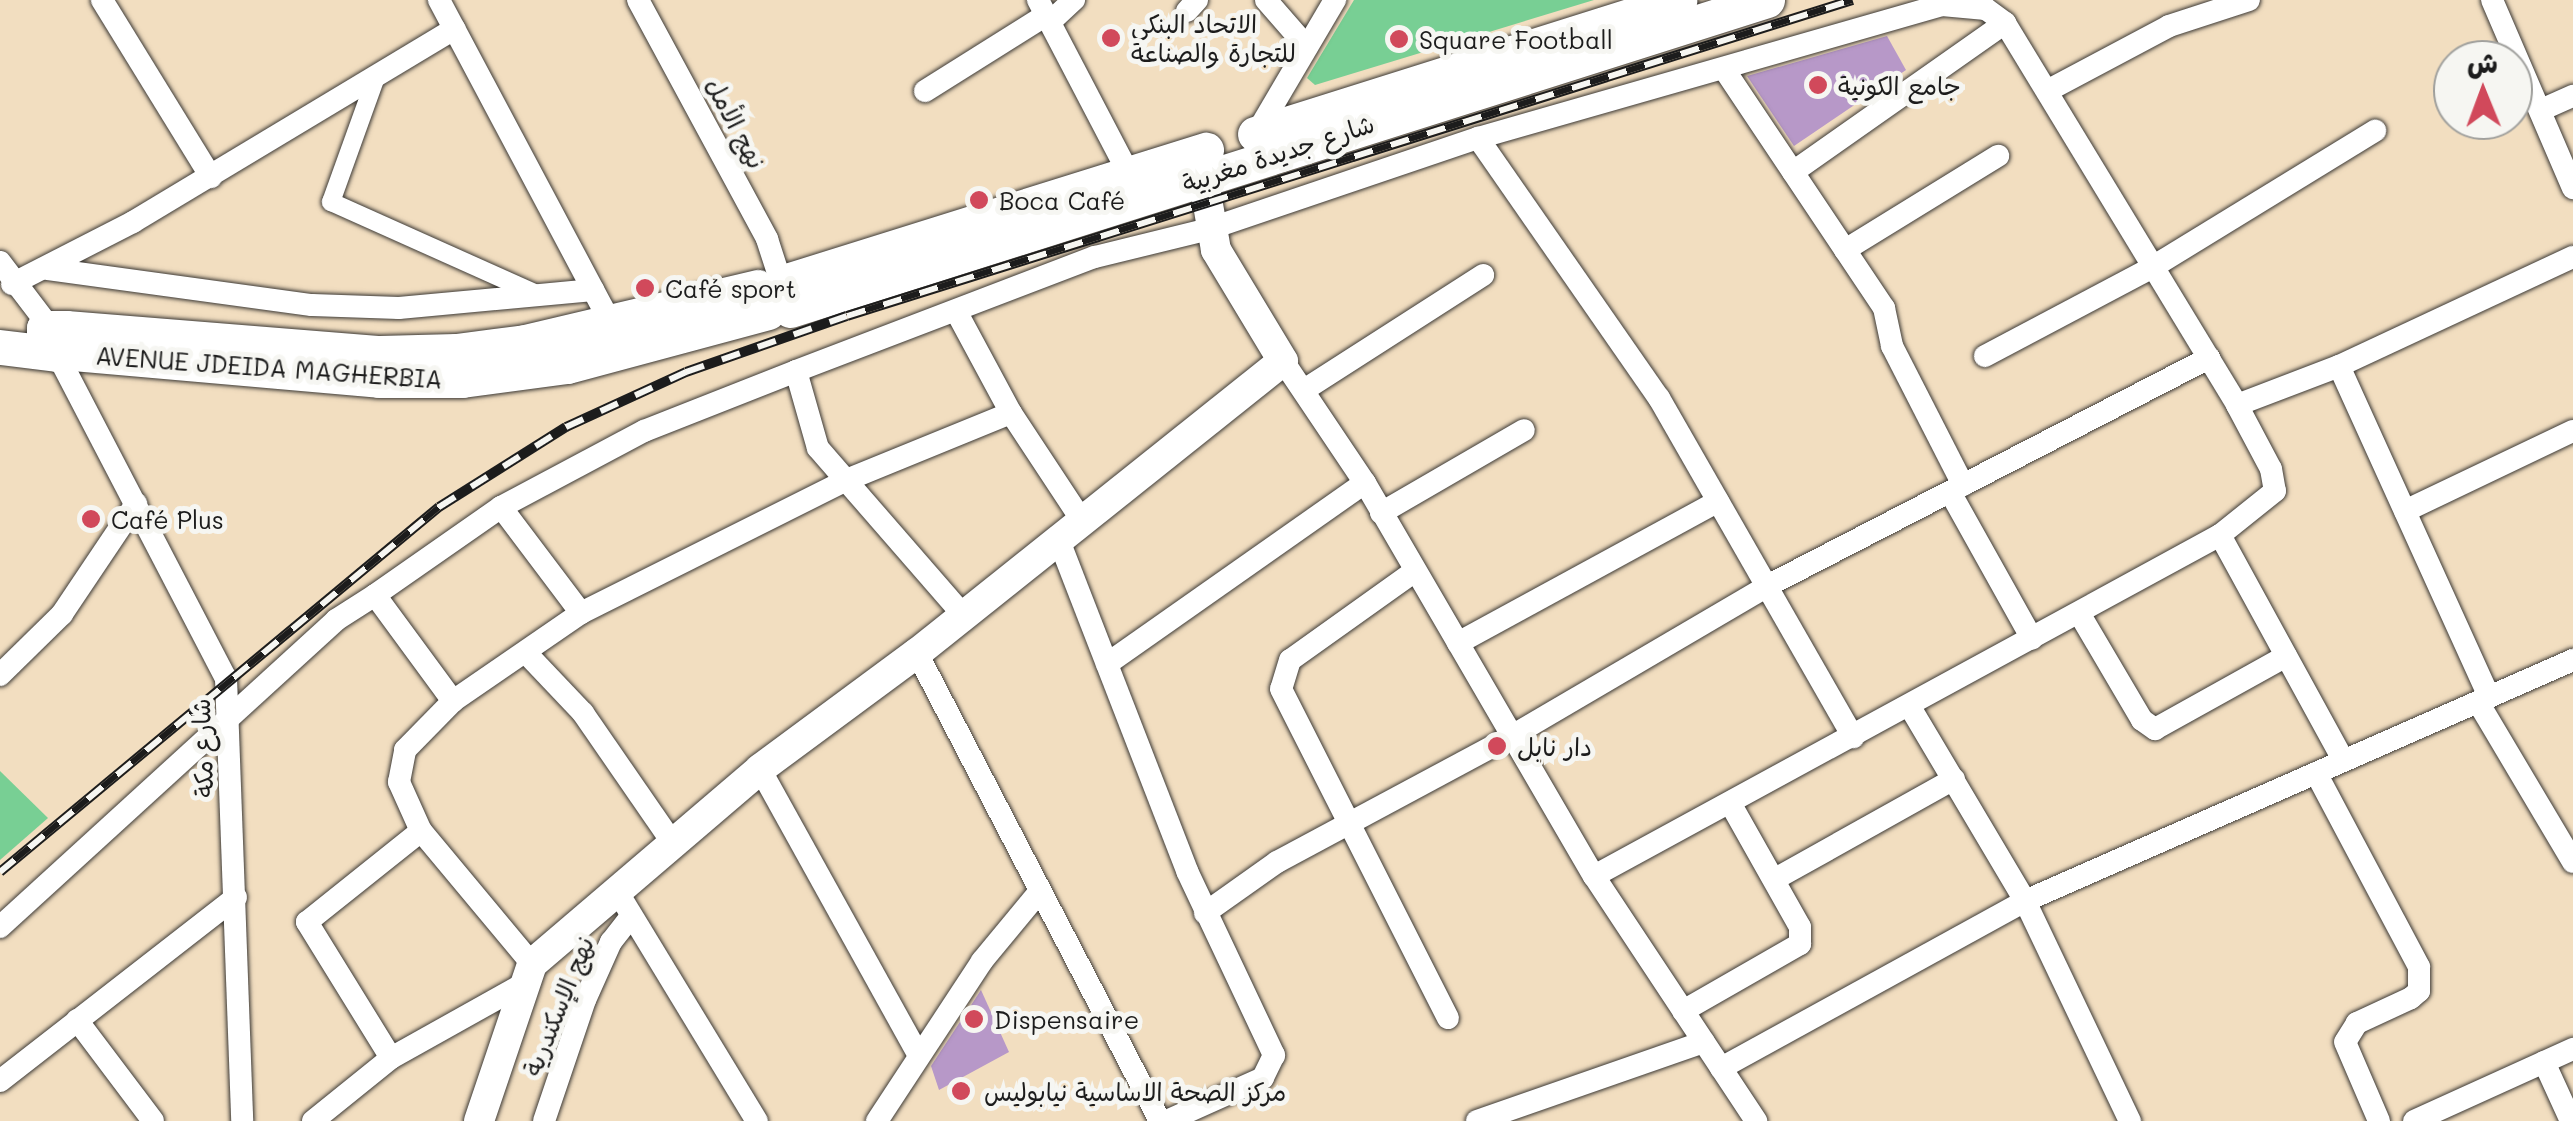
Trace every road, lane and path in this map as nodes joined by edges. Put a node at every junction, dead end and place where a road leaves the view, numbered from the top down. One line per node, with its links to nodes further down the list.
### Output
1 (102, 0): 28 (street)
2 (439, 0): 13 (street)
3 (638, 0): 39 (street, نهج الأمل)
4 (1074, 0): 11 (street)
5 (1266, 0): 14 (street)
6 (1335, 0): 14 (street)
7 (1767, 0): 10 (main road, شارع جديدة مغربية)
8 (2250, 0): 18 (street)
9 (2492, 0): 20 (street)
10 (1686, 7): 22 (main road, شارع جديدة مغربية); 27 (main road, شارع جديدة مغربية)
11 (1044, 12): 17 (street); 26 (street)
12 (2005, 23): 15 (street); 18 (street); 25 (street)
13 (454, 30): 16 (street); 38 (street)
14 (1307, 47): 22 (street)
15 (1724, 68): 23 (street); 25 (street)
16 (376, 77): 28 (street); 40 (street)
17 (925, 91)
18 (2047, 91): 34 (street)
19 (2573, 96): 20 (street)
20 (2541, 110): 29 (street)
21 (2375, 132): 34 (street)
22 (1256, 134): 26 (main road, شارع جديدة مغربية)
23 (1478, 138): 30 (street); 59 (street)
24 (1998, 156): 31 (street)
25 (1793, 172): 31 (street)
26 (1130, 174): 39 (main road, شارع جديدة مغربية)
27 (1203, 176): 30 (main road); 39 (main road, شارع جديدة مغربية)
28 (210, 177): 35 (street)
29 (2573, 188)
30 (1209, 229): 41 (street); 48 (main road)
31 (1845, 250): 58 (street)
32 (2573, 257): 49 (street)
33 (0, 262): 37 (street, شارع مكة)
34 (2151, 268): 46 (street); 47 (street)
35 (48, 269): 37 (street); 40 (street)
36 (1484, 276): 51 (street)
37 (12, 284): 44 (street, شارع مكة)
38 (593, 290): 40 (street); 42 (street)
39 (777, 293): 42 (main road, AVENUE JDEIDA MAGHERBIA); 44 (main road, AVENUE JDEIDA MAGHERBIA)
40 (539, 295)
41 (956, 311): 50 (street); 53 (street)
42 (610, 322): 44 (main road, AVENUE JDEIDA MAGHERBIA)
43 (0, 326): 44 (main road, AVENUE JDEIDA MAGHERBIA)
44 (53, 339): 45 (main road, AVENUE JDEIDA MAGHERBIA); 60 (street, شارع مكة)
45 (0, 347)
46 (1985, 356)
47 (2209, 358): 52 (street); 58 (street)
48 (1283, 361): 51 (street); 64 (main road)
49 (2339, 366): 52 (street); 62 (street)
50 (796, 370): 56 (street); 61 (street)
51 (1304, 390): 57 (street)
52 (2238, 405): 65 (street)
53 (1011, 413): 56 (street); 64 (street)
54 (1524, 430): 63 (street)
55 (2573, 432): 62 (street)
56 (849, 479): 69 (street); 71 (street)
57 (1365, 483): 63 (street); 78 (street)
58 (1956, 488): 67 (street); 72 (street)
59 (1718, 501): 67 (street); 73 (street)
60 (136, 504): 79 (street); 83 (street, شارع مكة)
61 (500, 508): 68 (street); 69 (street)
62 (2405, 510): 80 (street)
63 (1381, 513): 66 (street)
64 (1070, 529): 71 (main road); 78 (street)
65 (2220, 535): 70 (street); 76 (street)
66 (1415, 571): 73 (street); 91 (street)
67 (1771, 584): 84 (street); 85 (street)
68 (375, 594): 81 (street); 83 (street)
69 (580, 613): 75 (street)
70 (2079, 613): 72 (street); 76 (street)
71 (963, 615): 74 (main road)
72 (2032, 639): 82 (street)
73 (1458, 644): 84 (street)
74 (917, 653): 87 (main road); 97 (street)
75 (528, 655): 81 (street); 93 (street)
76 (2286, 656): 86 (street)
77 (2573, 660): 80 (street)
78 (1108, 664): 101 (street)
79 (0, 675)
80 (2484, 700): 86 (street); 94 (street)
81 (453, 701): 92 (street)
82 (1910, 707): 85 (street); 89 (street)
83 (228, 725): 98 (street, شارع مكة); 102 (street)
84 (1512, 736): 91 (street); 95 (street)
85 (1853, 738): 90 (street)
86 (2343, 760): 88 (street)
87 (760, 769): 93 (main road); 109 (street)
88 (2316, 773): 99 (street); 126 (street)
89 (1954, 779): 96 (street); 99 (street)
90 (1730, 803): 95 (street); 96 (street)
91 (1348, 824): 101 (street); 105 (street)
92 (421, 831): 103 (street); 110 (street)
93 (672, 842): 100 (main road)
94 (2573, 862)
95 (1594, 876): 104 (street)
96 (1775, 879): 104 (street)
97 (1039, 892): 109 (street); 122 (street)
98 (236, 897): 106 (street); 116 (street, شارع مكة)
99 (2025, 901): 112 (street); 125 (street)
100 (624, 903): 103 (main road); 119 (street, نهج الإسكندرية); 120 (street)
101 (1205, 912): 123 (street)
102 (0, 926)
103 (525, 975): 110 (street); 118 (main road)
104 (1683, 1010): 107 (street)
105 (1448, 1018)
106 (77, 1020): 113 (street); 115 (street)
107 (1704, 1042): 112 (street); 114 (street)
108 (2573, 1049): 111 (street)
109 (918, 1054): 121 (street)
110 (390, 1058): 117 (street)
111 (2544, 1062): 127 (street); 128 (street)
112 (1721, 1068): 124 (street)
113 (0, 1080)
114 (1486, 1119)
115 (153, 1121)
116 (242, 1121)
117 (314, 1121)
118 (479, 1121)
119 (544, 1121)
120 (757, 1121)
121 (877, 1121)
122 (1160, 1121)
123 (1168, 1121)
124 (1756, 1121)
125 (2130, 1121)
126 (2379, 1121)
127 (2414, 1121)
128 (2571, 1121)

